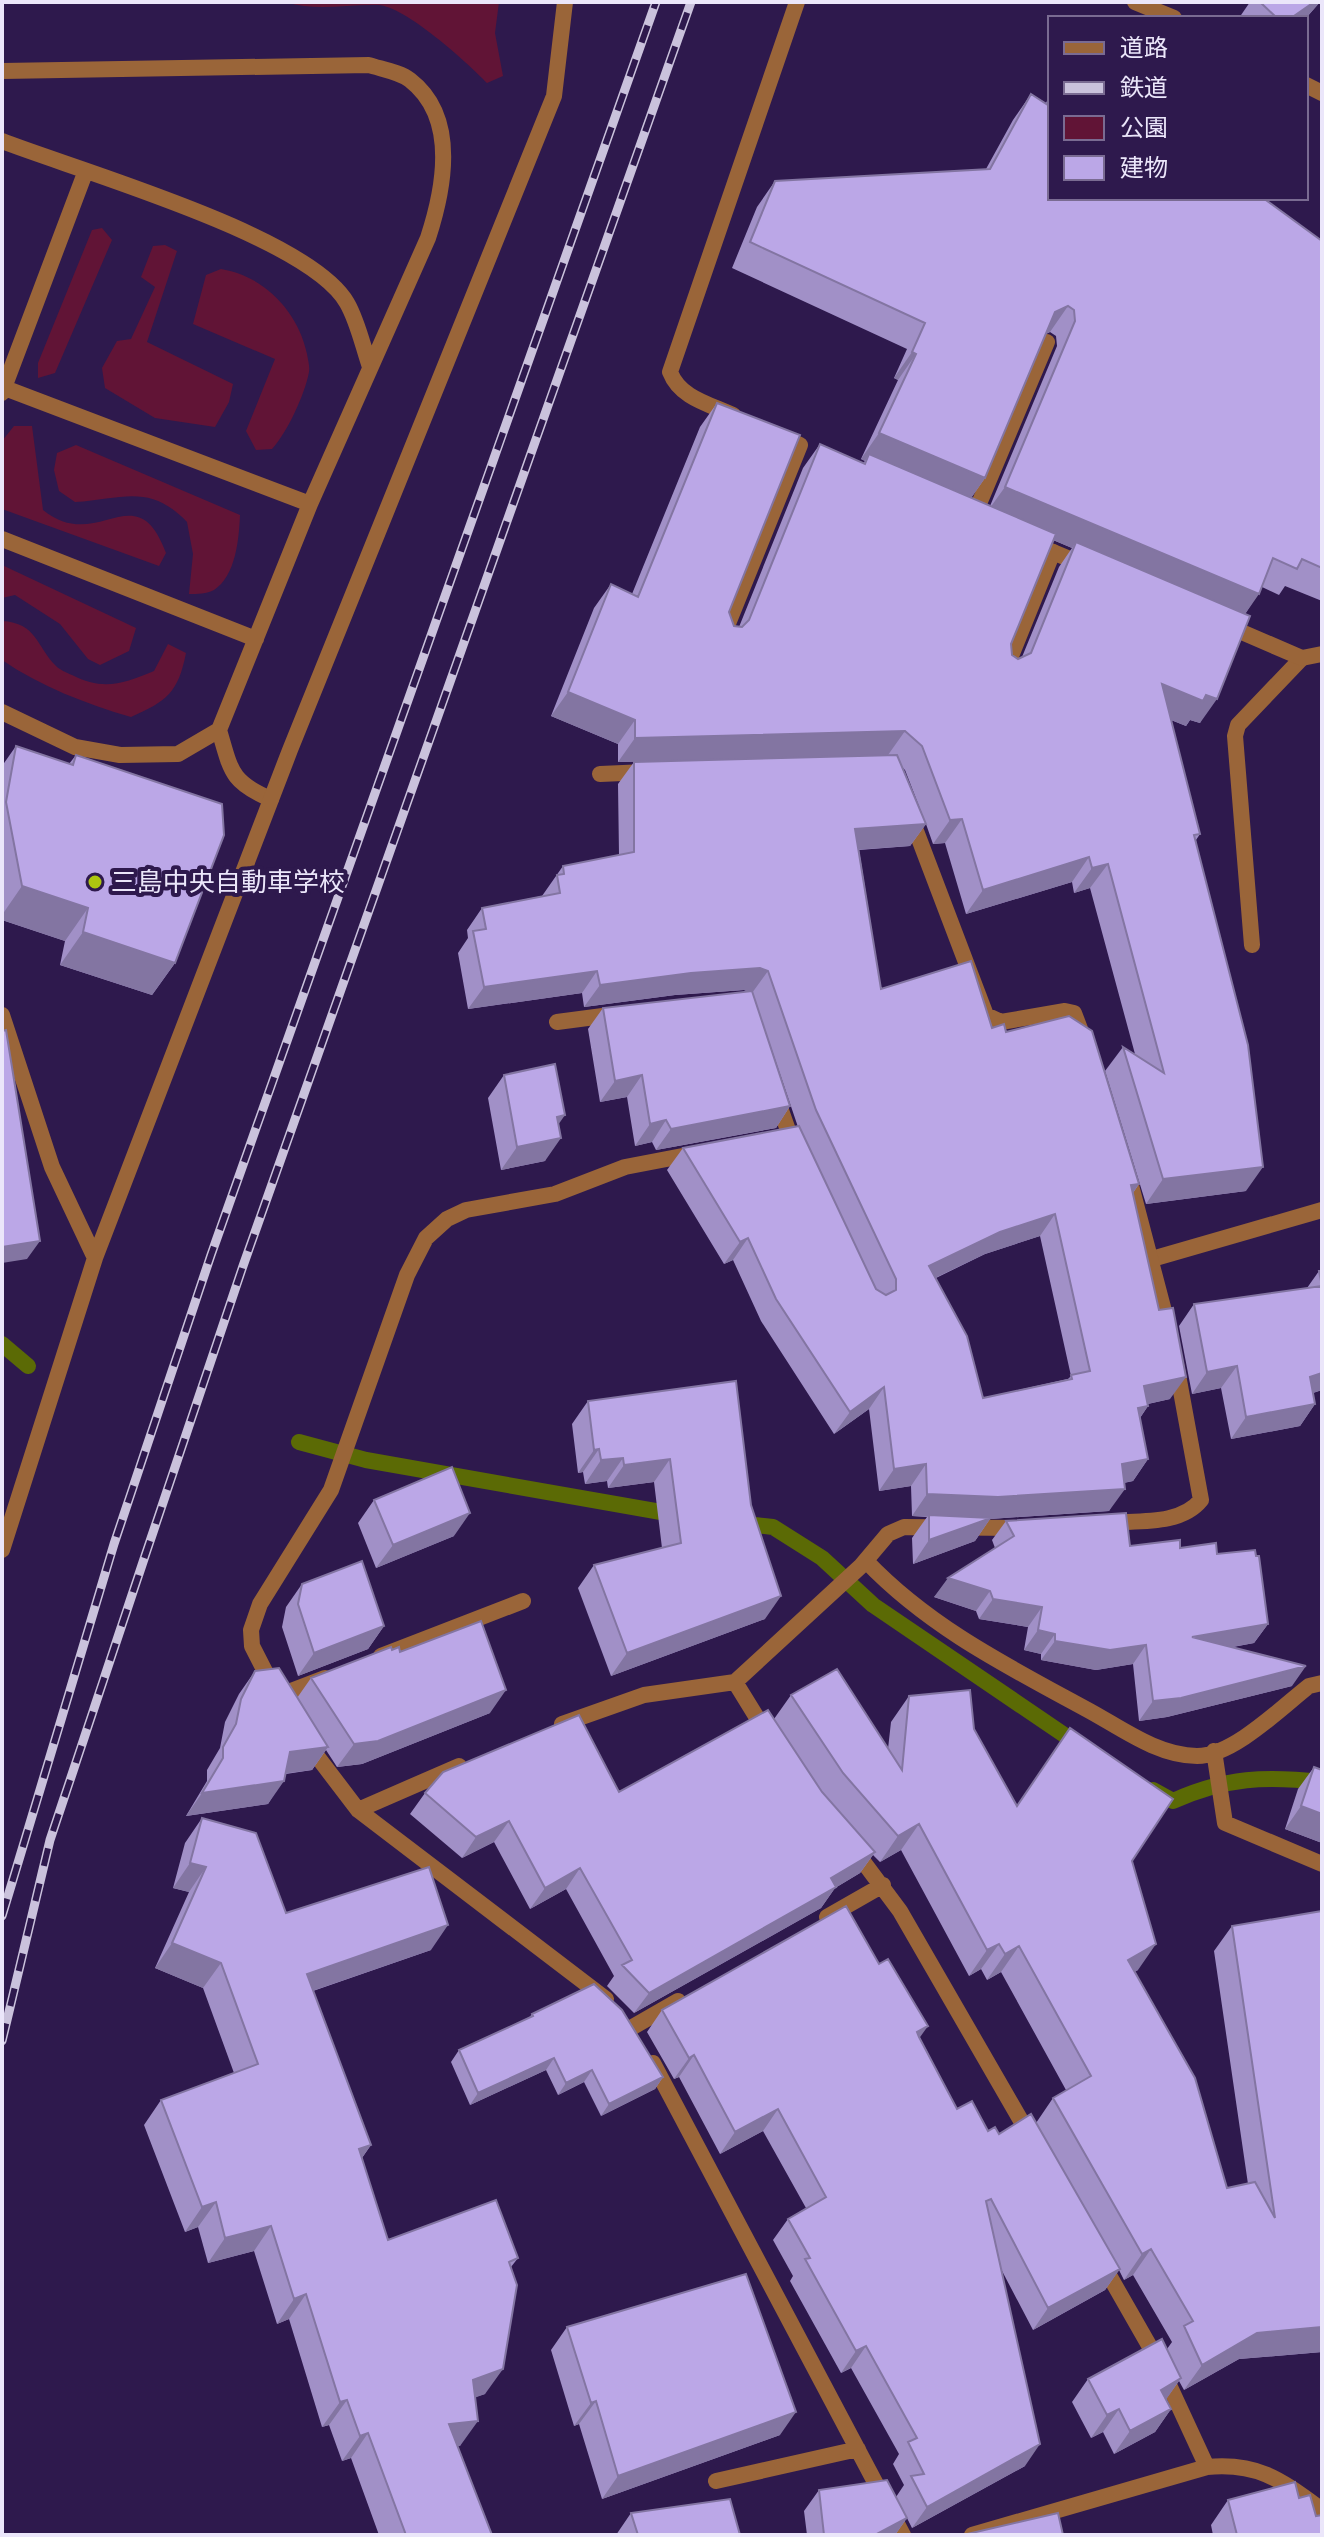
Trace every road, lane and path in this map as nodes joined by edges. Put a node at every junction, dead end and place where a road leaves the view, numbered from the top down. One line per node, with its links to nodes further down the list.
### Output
1 (565, 2): 27 (street)
2 (797, 2): 19 (street)
3 (1135, 2): 4 (street)
4 (1169, 16)
5 (2, 71): 9 (street)
6 (2, 141): 7 (street)
7 (85, 173): 9 (street); 10 (street)
8 (1047, 342): 12 (street)
9 (370, 367): 11 (street)
10 (3, 389): 11 (street)
11 (310, 504): 18 (street)
12 (973, 518)
13 (1013, 535): 15 (street)
14 (2, 539): 18 (street)
15 (1053, 552): 16 (street); 22 (street)
16 (1097, 571)
17 (1200, 614): 21 (street)
18 (256, 639): 24 (street)
19 (722, 641)
20 (1322, 654): 21 (street)
21 (1302, 658): 29 (street)
22 (1004, 673)
23 (2, 712): 24 (street)
24 (219, 730): 27 (street)
25 (661, 772): 26 (street)
26 (600, 774)
27 (271, 799): 39 (street)
28 (905, 801): 33 (street)
29 (1252, 945)
30 (632, 1012): 32 (street)
31 (2, 1015): 39 (street)
32 (557, 1022)
33 (1092, 1063)
34 (771, 1081): 35 (street)
35 (760, 1141)
36 (715, 1150): 47 (street)
37 (1121, 1151): 40 (street)
38 (1322, 1210): 40 (street)
39 (95, 1258): 43 (street)
40 (1152, 1259): 41 (street)
41 (1088, 1524)
42 (1028, 1527): 44 (street)
43 (2, 1550)
44 (863, 1563): 48 (street); 53 (street)
45 (523, 1601): 46 (street)
46 (365, 1663)
47 (336, 1674)
48 (735, 1682): 50 (street); 52 (street)
49 (1322, 1683): 53 (street)
50 (543, 1731)
51 (301, 1732): 55 (street)
52 (773, 1743)
53 (1214, 1751): 57 (street)
54 (473, 1760): 55 (street)
55 (358, 1810): 61 (street)
56 (841, 1835): 58 (street)
57 (1322, 1864)
58 (883, 1885): 59 (street); 62 (street)
59 (816, 1923)
60 (697, 1991): 61 (street)
61 (638, 2039): 64 (street)
62 (1043, 2159)
63 (1097, 2253): 65 (street)
64 (858, 2449): 66 (street); 68 (street)
65 (1207, 2467): 67 (street); 69 (street)
66 (716, 2481)
67 (1322, 2510)
68 (903, 2535)
69 (972, 2535)

